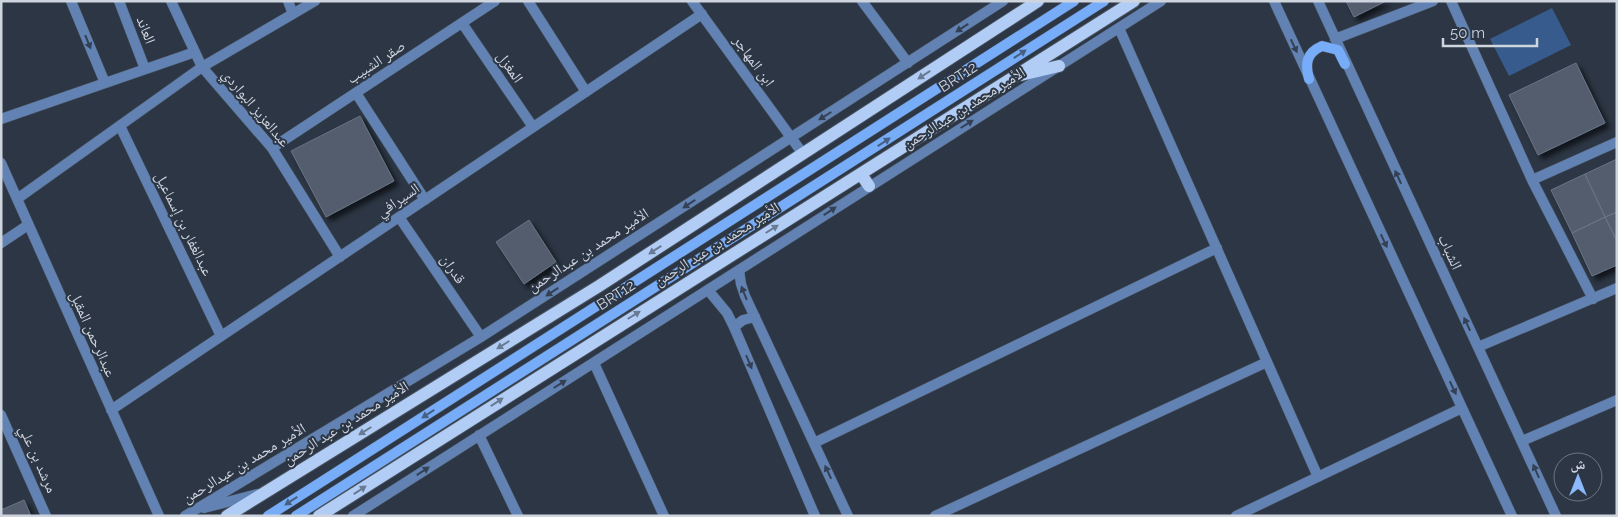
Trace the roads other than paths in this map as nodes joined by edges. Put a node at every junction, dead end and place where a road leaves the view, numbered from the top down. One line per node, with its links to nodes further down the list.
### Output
1 (72, 1): 34 (street, one-way to 34)
2 (119, 1): 31 (street, العاند)
3 (171, 1): 26 (street, عبدالعزيز البواردي)
4 (288, 1): 21 (street)
5 (315, 1): 21 (street)
6 (495, 1): 23 (street, صقر الشبيب)
7 (528, 1): 35 (street)
8 (692, 1): 22 (street, ابن المهاجر)
9 (862, 1): 27 (street)
10 (1003, 1): 20 (street, الأمير محمد بن عبدالرحمن)
11 (1038, 1): 43 (main road, الأمير محمد بن عبد الرحمن, one-way to 43)
12 (1074, 1): 79 (main road, BRT12, one-way to 79)
13 (1104, 1): 80 (main road, BRT12, one-way to 13)
14 (1134, 1): 32 (main road, الأمير محمد بن عبد الرحمن)
15 (1162, 1): 24 (street, الأمير محمد بن عبدالرحمن)
16 (1274, 1): 33 (street, one-way to 33)
17 (1318, 1): 25 (street, الشباب)
18 (1433, 1): 25 (street)
19 (1451, 1): 46 (street)
20 (988, 5): 27 (street, الأمير محمد بن عبدالرحمن, one-way to 27)
21 (293, 14): 29 (street)
22 (702, 14): 35 (street, السيرافي); 40 (street, ابن المهاجر)
23 (462, 23): 36 (street, صقر الشبيب); 39 (street, المغزل)
24 (1119, 28): 30 (street, الأمير محمد بن عبدالرحمن); 53 (street)
25 (1336, 39): 28 (street, الشباب)
26 (195, 52): 29 (street, عبدالعزيز البواردي); 31 (street)
27 (908, 63): 40 (street, الأمير محمد بن عبدالرحمن, one-way to 40)
28 (1345, 64): 33 (main road); 63 (street, الشباب, one-way to 28)
29 (202, 66): 38 (street); 42 (street, عبدالعزيز البواردي)
30 (1059, 66): 32 (main road); 47 (street, الأمير محمد بن عبدالرحمن, one-way to 30)
31 (145, 69): 34 (street)
32 (1009, 78): 45 (main road, الأمير محمد بن عبد الرحمن)
33 (1310, 79): 67 (street, one-way to 67)
34 (105, 83): 37 (street)
35 (586, 92): 39 (street, السيرافي)
36 (356, 93): 42 (street, صقر الشبيب); 49 (street)
37 (1, 119)
38 (120, 126): 48 (street); 61 (street, عبدالغفار بن إسماعيل)
39 (533, 127): 49 (street, السيرافي)
40 (791, 138): 43 (street, ابن المهاجر); 62 (street, الأمير محمد بن عبدالرحمن, one-way to 62)
41 (1617, 142): 46 (street)
42 (272, 148): 54 (street, عبدالعزيز البواردي)
43 (803, 154): 74 (main road, الأمير محمد بن عبد الرحمن, one-way to 74)
44 (1, 163): 48 (street, عبدالرحمن المقبل)
45 (862, 174): 47 (main road); 81 (main road, الأمير محمد بن عبد الرحمن, one-way to 45)
46 (1532, 180): 58 (street)
47 (869, 186): 55 (street, الأمير محمد بن عبدالرحمن, one-way to 47)
48 (17, 199): 51 (street, عبدالرحمن المقبل)
49 (425, 200): 50 (street, السيرافي)
50 (399, 217): 54 (street, السيرافي); 62 (street, قدران)
51 (28, 225): 52 (street); 68 (street, عبدالرحمن المقبل)
52 (1, 243)
53 (1217, 248): 65 (street); 72 (street)
54 (340, 257): 61 (street, السيرافي)
55 (739, 270): 57 (street, الأمير محمد بن عبدالرحمن); 59 (street, one-way to 55)
56 (1617, 288): 58 (street)
57 (708, 290): 60 (street); 64 (street, الأمير محمد بن عبدالرحمن)
58 (1593, 299): 63 (street)
59 (755, 317): 60 (street); 72 (street)
60 (734, 327): 85 (street, one-way to 85)
61 (221, 336): 68 (street, السيرافي)
62 (481, 337): 75 (street, الأمير محمد بن عبدالرحمن)
63 (1478, 347): 71 (street, الشباب)
64 (594, 362): 70 (street, الأمير محمد بن عبدالرحمن, one-way to 64); 84 (street)
65 (1268, 362): 73 (street); 87 (street)
66 (1617, 400): 71 (street)
67 (1462, 408): 73 (street); 89 (street)
68 (111, 410): 77 (street, عبدالرحمن المقبل)
69 (1, 415): 76 (street, مرشد بن علي)
70 (479, 435): 82 (street, الأمير محمد بن عبدالرحمن, one-way to 70); 83 (street)
71 (1522, 441): 90 (street, الشباب, one-way to 71)
72 (814, 443): 86 (street, one-way to 72)
73 (1318, 477): 88 (street)
74 (264, 493): 75 (street); 78 (main road, الأمير محمد بن عبد الرحمن)
75 (186, 515)
76 (46, 516)
77 (159, 516)
78 (227, 516)
79 (268, 516)
80 (296, 516)
81 (319, 516)
82 (353, 516)
83 (518, 516)
84 (664, 516)
85 (815, 516)
86 (848, 516)
87 (936, 516)
88 (1236, 516)
89 (1512, 516)
90 (1556, 516)

